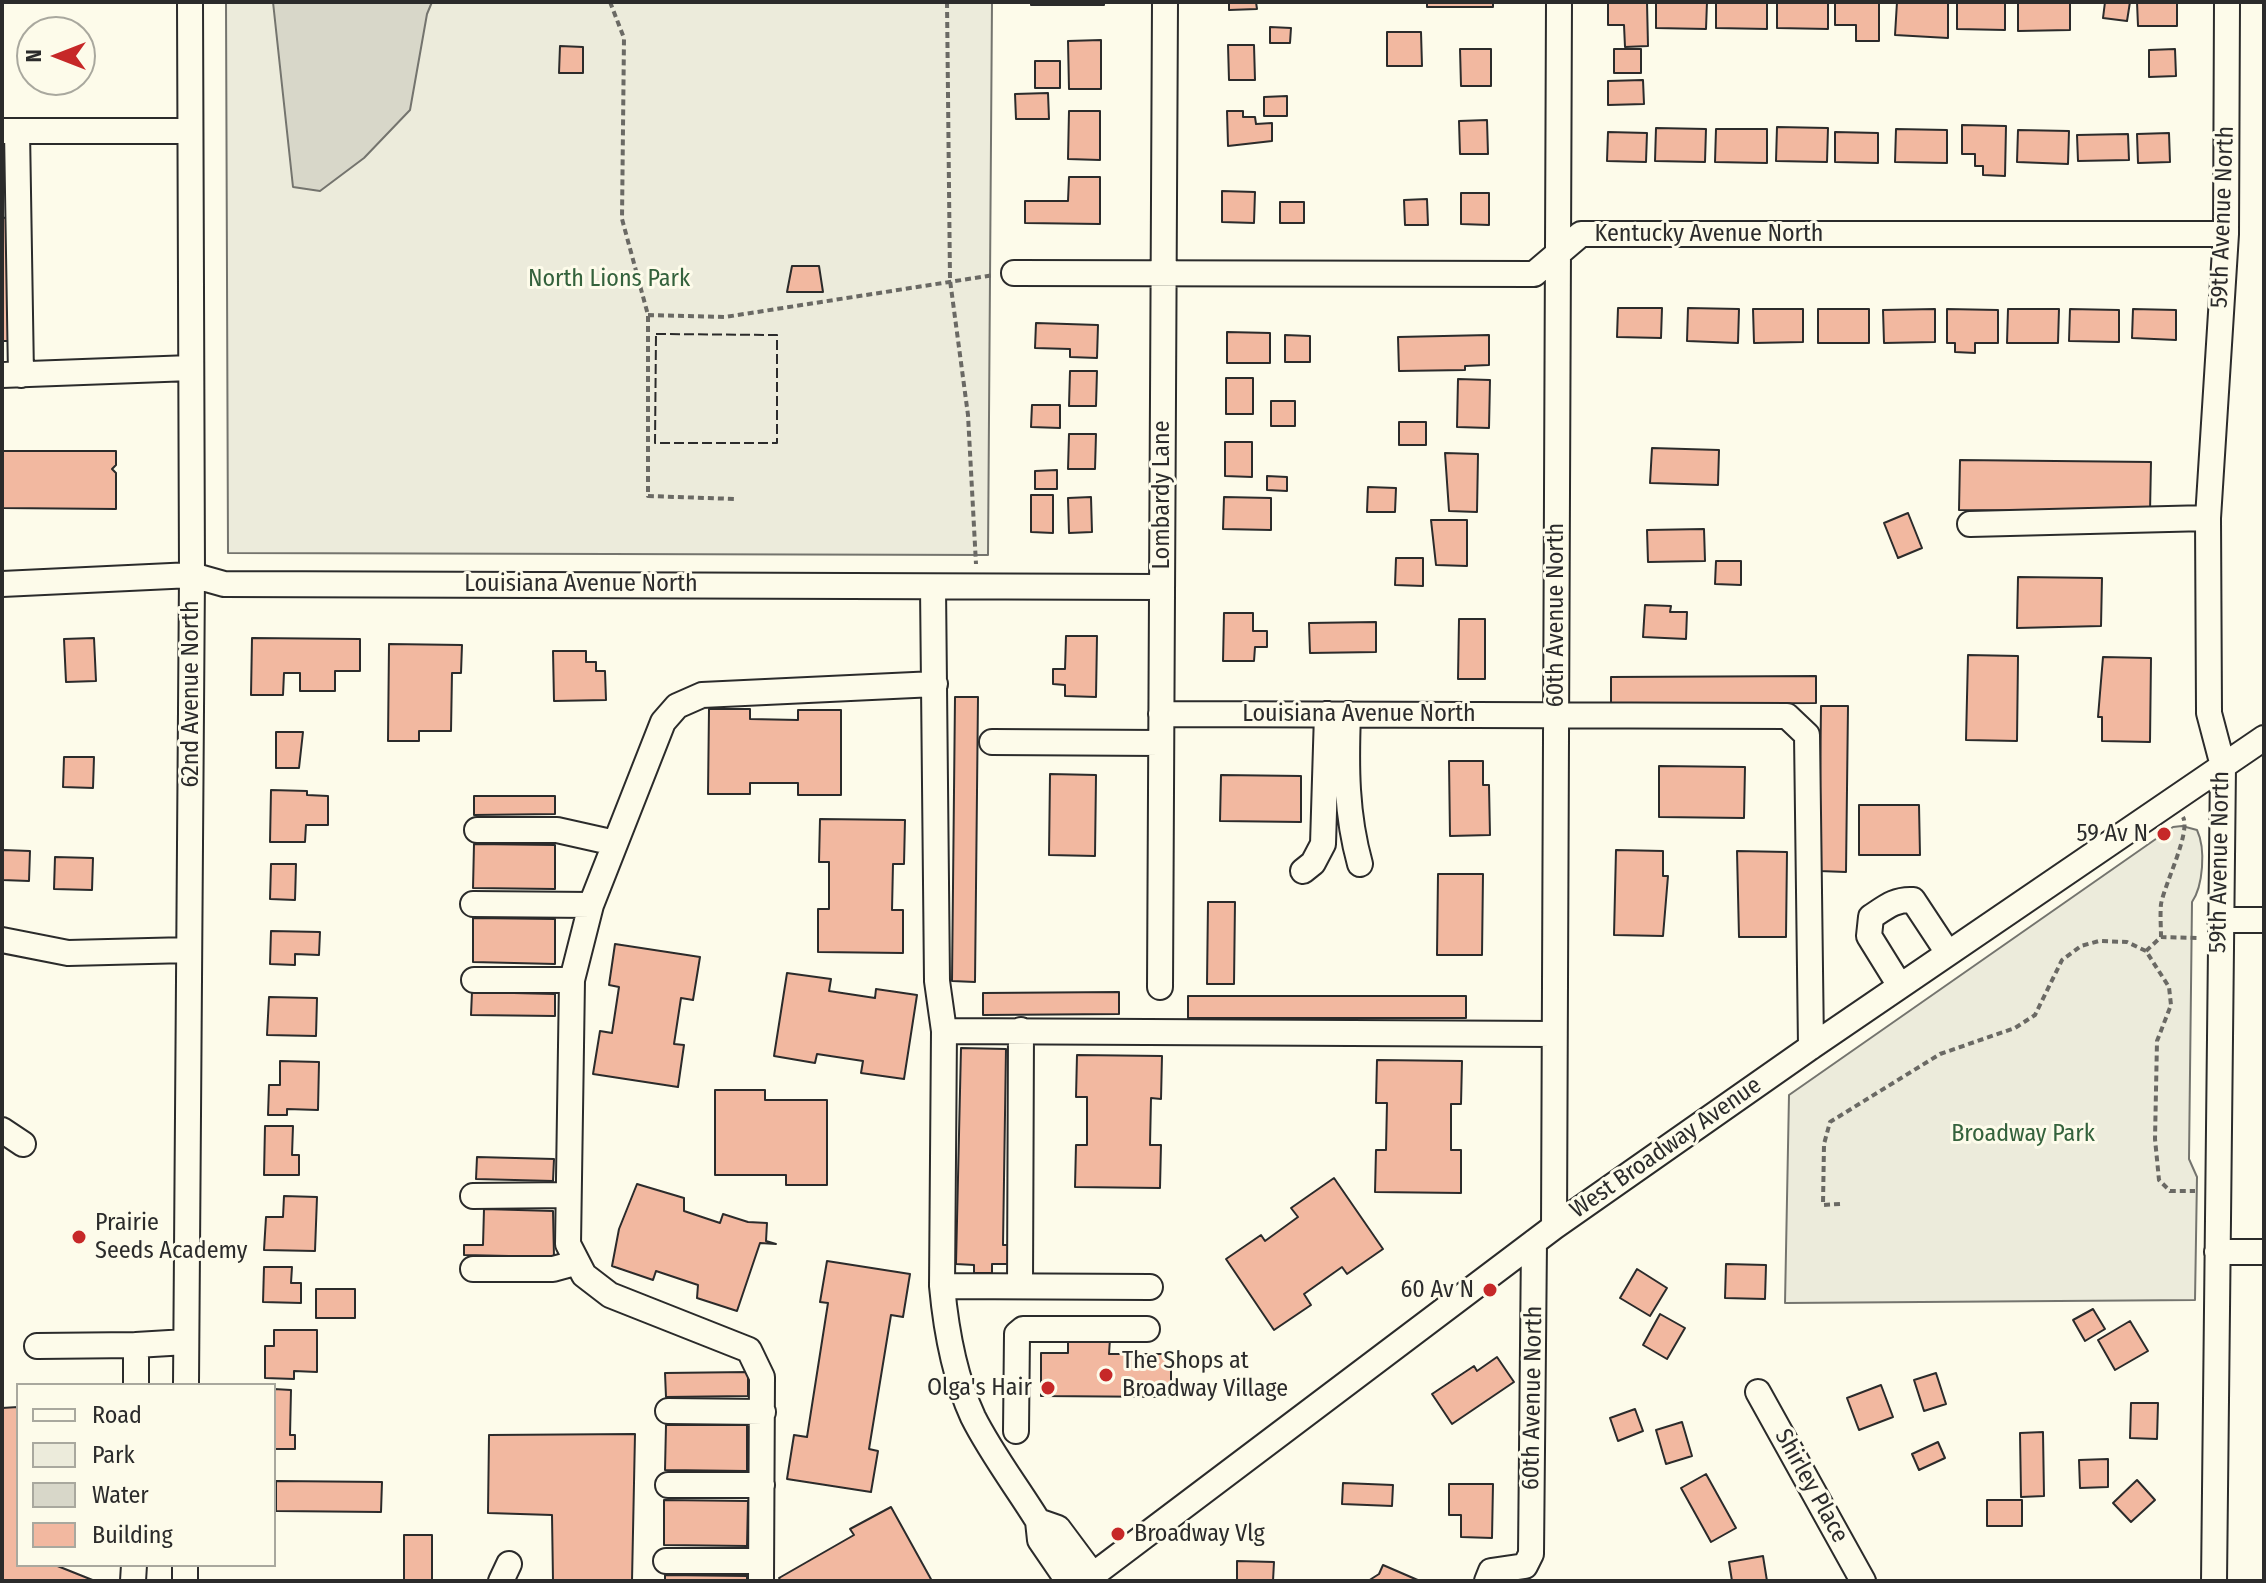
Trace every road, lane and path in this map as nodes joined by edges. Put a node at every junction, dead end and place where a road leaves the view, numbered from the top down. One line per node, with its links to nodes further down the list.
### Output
1 (190, 2): 8 (street, 62nd Avenue North)
2 (610, 2): 14 (path)
3 (947, 2): 13 (path)
4 (1165, 2): 12 (street, Lombardy Lane)
5 (1559, 2): 10 (street, 60th Avenue North)
6 (2227, 2): 9 (street, 59th Avenue North)
7 (10, 131): 8 (street); 16 (street)
8 (190, 131): 15 (street, 62nd Avenue North)
9 (2226, 234): 10 (street, Kentucky Avenue North); 18 (street, 59th Avenue North)
10 (1558, 255): 12 (street, Kentucky Avenue North); 28 (street, 60th Avenue North)
11 (1014, 273): 12 (street, Kentucky Avenue North); 13 (path)
12 (1163, 274): 24 (street, Lombardy Lane)
13 (950, 280): 14 (path); 23 (path)
14 (648, 315): 17 (path)
15 (191, 368): 16 (street); 20 (street, 62nd Avenue North)
16 (12, 375)
17 (735, 499)
18 (2208, 518): 19 (street); 32 (street, 59th Avenue North)
19 (1970, 524)
20 (192, 575): 21 (street, Louisiana Avenue North); 22 (street, Louisiana Avenue North); 44 (street, 62nd Avenue North)
21 (2, 584)
22 (933, 587): 23 (street, Louisiana Avenue North); 25 (street)
23 (976, 587): 24 (street, Louisiana Avenue North)
24 (1162, 587): 26 (street, Lombardy Lane)
25 (935, 684): 35 (street); 52 (street)
26 (1161, 714): 27 (street, Louisiana Avenue North); 31 (street, Lombardy Lane)
27 (1337, 714): 28 (street, Louisiana Avenue North); 36 (street); 37 (street)
28 (1556, 714): 53 (street, 60th Avenue North); 54 (street, Louisiana Avenue North)
29 (2264, 738): 32 (street, West Broadway Avenue)
30 (992, 742): 31 (street)
31 (1161, 743): 50 (street, Lombardy Lane)
32 (2223, 766): 33 (street, West Broadway Avenue); 41 (street, 59th Avenue North)
33 (2174, 799): 42 (path); 46 (street, West Broadway Avenue)
34 (477, 830): 35 (street)
35 (615, 843): 39 (street)
36 (1360, 864)
37 (1303, 871)
38 (473, 904): 39 (street)
39 (591, 905): 48 (street)
40 (2264, 920): 41 (street)
41 (2220, 929): 42 (path); 57 (street, 59th Avenue North)
42 (2161, 937): 45 (path)
43 (2, 940): 44 (street)
44 (189, 950): 70 (street, 62nd Avenue North)
45 (2146, 951): 57 (path); 60 (path)
46 (1948, 953): 49 (street, West Broadway Avenue); 49 (street)
47 (474, 980): 48 (street)
48 (572, 980): 58 (street)
49 (1900, 986): 54 (street, West Broadway Avenue)
50 (1160, 987)
51 (1021, 1030): 52 (street); 53 (street); 67 (street)
52 (944, 1031): 66 (street)
53 (1554, 1034): 61 (street, 60th Avenue North)
54 (1811, 1047): 61 (street, West Broadway Avenue)
55 (2, 1130): 56 (street)
56 (23, 1144)
57 (2217, 1191): 62 (street, 59th Avenue North)
58 (568, 1195): 59 (street); 64 (street)
59 (473, 1196)
60 (1840, 1204)
61 (1544, 1235): 84 (street, West Broadway Avenue); 86 (street, 60th Avenue North)
62 (2217, 1252): 63 (street); 88 (street, 59th Avenue North)
63 (2264, 1252)
64 (575, 1263): 65 (street); 77 (street)
65 (473, 1269)
66 (942, 1286): 67 (street); 81 (street)
67 (1020, 1286): 68 (street)
68 (1150, 1287)
69 (1147, 1329): 78 (street)
70 (186, 1342): 71 (street); 74 (street, 62nd Avenue North)
71 (136, 1345): 72 (street); 73 (street)
72 (37, 1346)
73 (136, 1383)
74 (186, 1383)
75 (1758, 1392): 87 (street, Shirley Place)
76 (668, 1411): 77 (street)
77 (763, 1412): 80 (street)
78 (1016, 1431)
79 (668, 1485): 80 (street)
80 (762, 1485): 83 (street)
81 (1038, 1521): 84 (street); 85 (street)
82 (666, 1561): 83 (street)
83 (761, 1571)
84 (1089, 1578)
85 (1068, 1581)
86 (1487, 1581)
87 (1863, 1581)
88 (2214, 1581)

